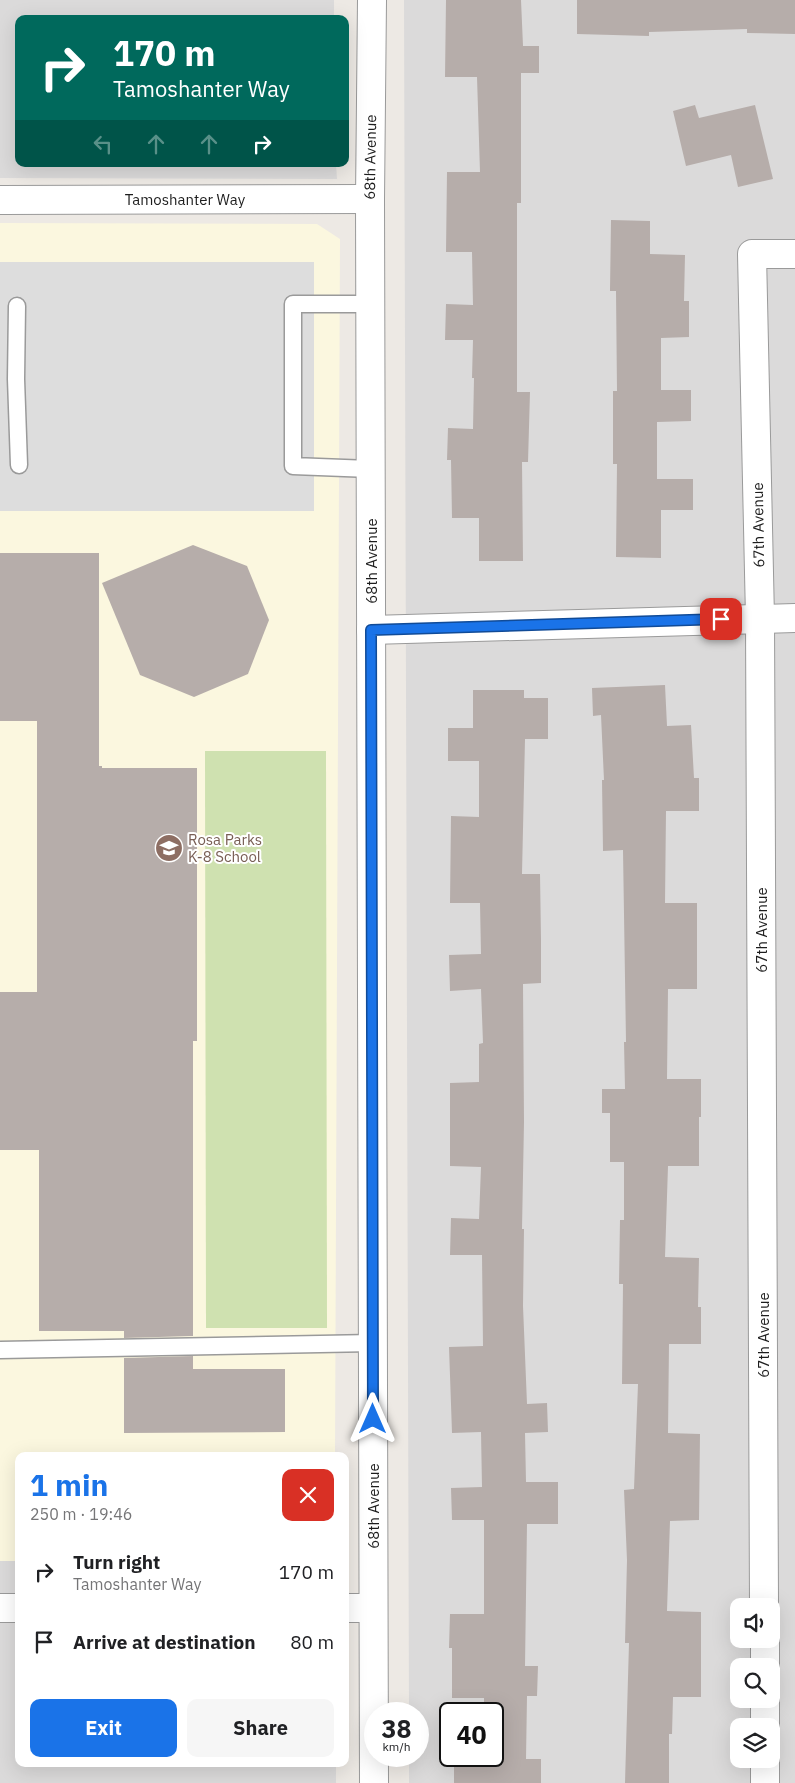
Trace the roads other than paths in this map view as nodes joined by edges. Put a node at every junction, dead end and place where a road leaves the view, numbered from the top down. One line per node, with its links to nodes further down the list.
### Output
1 (372, 0): 2 (street, 68th Avenue)
2 (370, 199): 3 (street, Tamoshanter Way); 5 (street, 68th Avenue)
3 (0, 200)
4 (795, 254): 9 (street, 67th Avenue)
5 (370, 304): 8 (street, 68th Avenue); 8 (lane)
6 (17, 306): 7 (lane)
7 (19, 465)
8 (370, 470): 11 (street, 68th Avenue)
9 (760, 618): 10 (street); 11 (street); 14 (street, 67th Avenue)
10 (795, 618)
11 (371, 630): 12 (street, 68th Avenue)
12 (373, 1343): 13 (lane); 18 (street, 68th Avenue)
13 (0, 1350)
14 (764, 1598)
15 (0, 1608): 16 (street)
16 (15, 1608)
17 (349, 1608): 18 (street)
18 (373, 1608): 20 (street, 68th Avenue)
19 (765, 1768): 21 (street)
20 (374, 1783)
21 (765, 1783)

